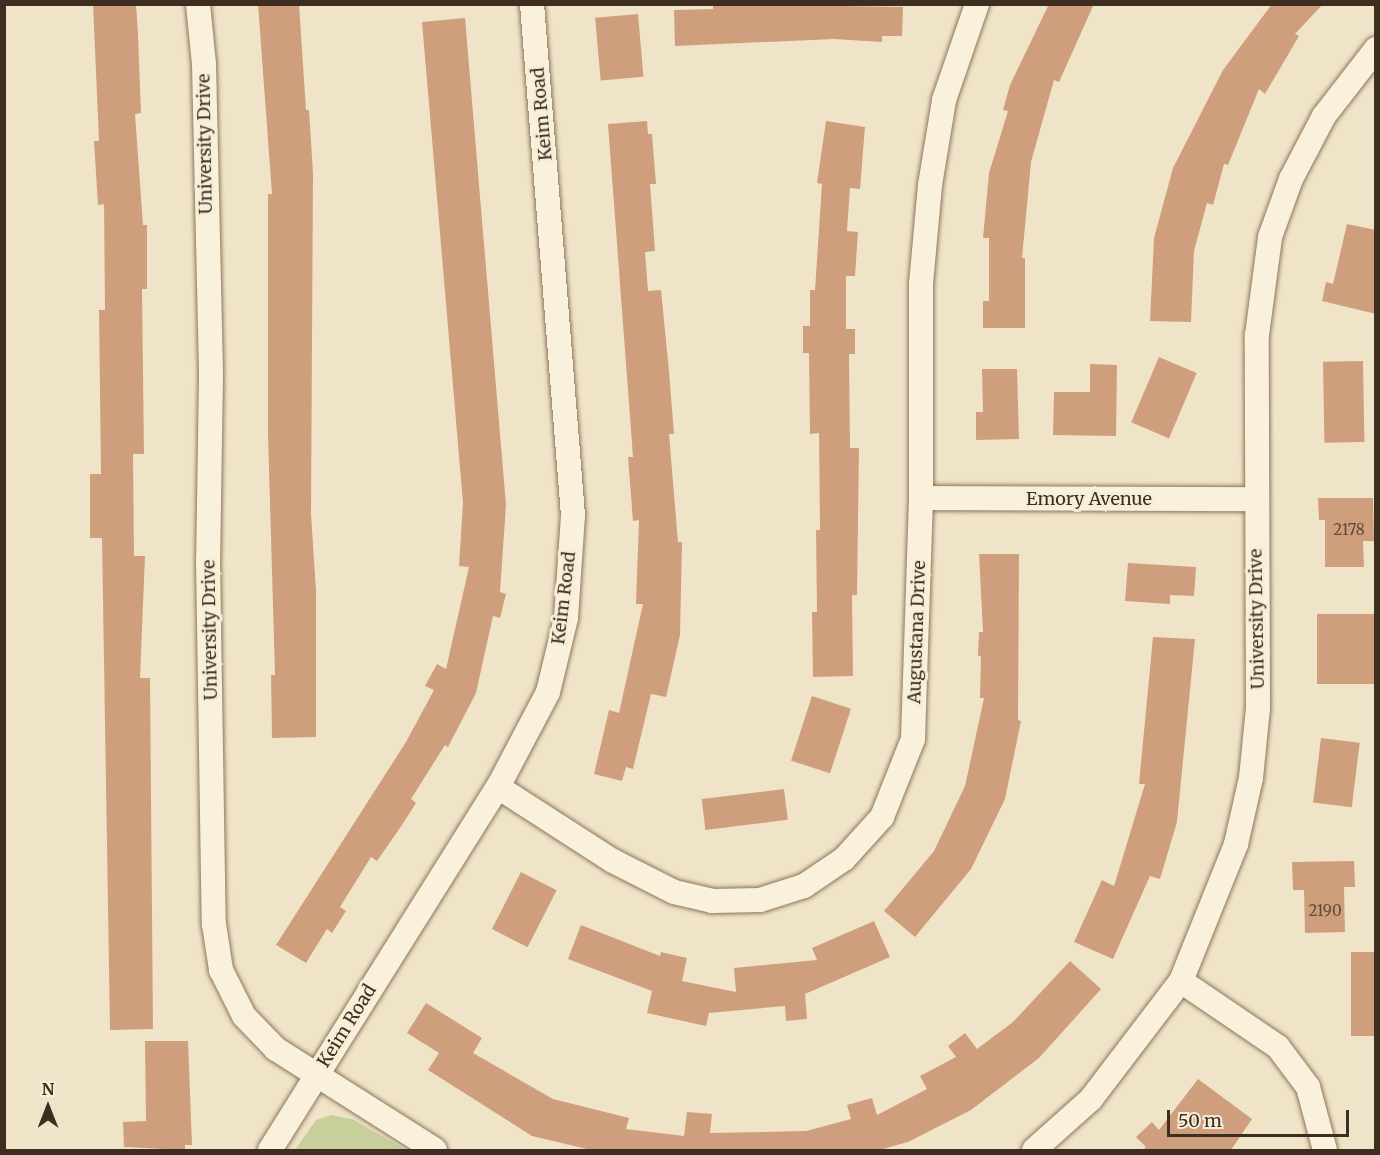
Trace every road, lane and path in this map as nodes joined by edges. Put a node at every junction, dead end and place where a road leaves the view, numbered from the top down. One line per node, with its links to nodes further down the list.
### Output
1 (198, 4): 9 (street, University Drive)
2 (532, 4): 7 (street, Keim Road)
3 (977, 4): 5 (street, Augustana Drive)
4 (1376, 48): 6 (street, University Drive)
5 (921, 498): 6 (street, Emory Avenue); 7 (street, Augustana Drive)
6 (1256, 499): 8 (street, University Drive)
7 (498, 787): 9 (street, Keim Road)
8 (1181, 981): 12 (street, University Drive); 13 (street)
9 (316, 1076): 10 (street, Keim Road); 11 (street, University Drive)
10 (270, 1150)
11 (435, 1150)
12 (1034, 1150)
13 (1325, 1150)

